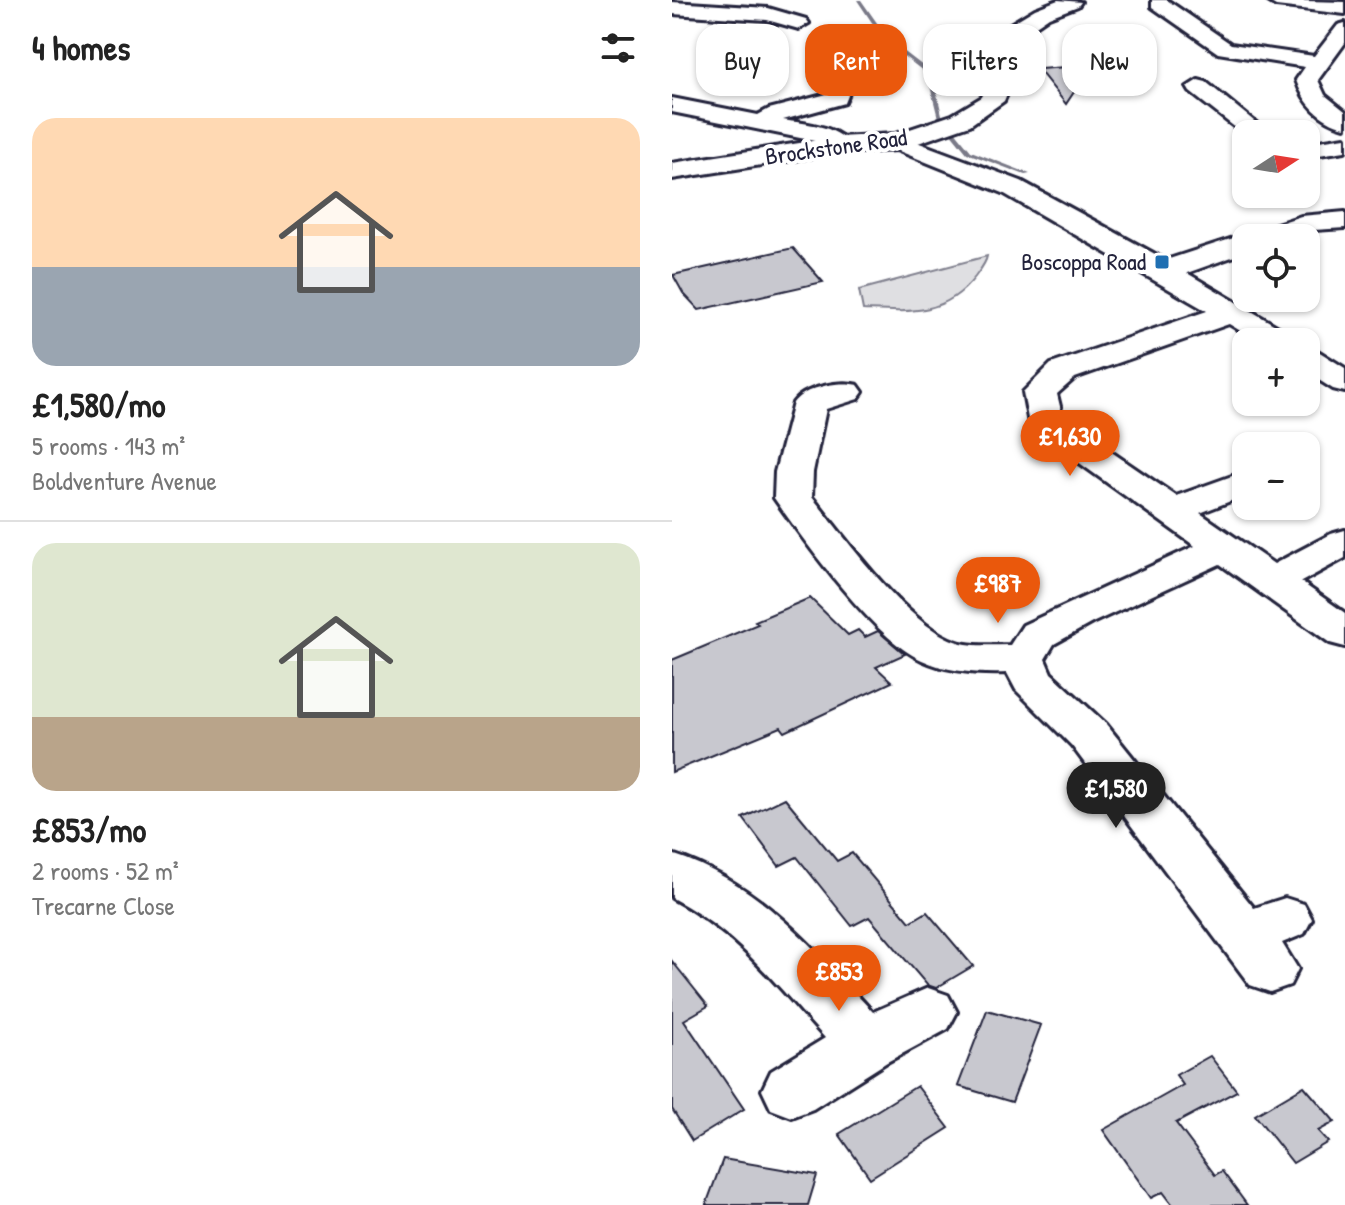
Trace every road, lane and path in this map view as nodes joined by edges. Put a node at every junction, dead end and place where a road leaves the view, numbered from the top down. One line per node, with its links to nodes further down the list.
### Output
1 (1276, 0): 4 (street)
2 (1074, 1): 14 (street, Brockstone Road)
3 (672, 8): 6 (street)
4 (1345, 8)
5 (1192, 9): 7 (street)
6 (799, 23)
7 (1335, 46): 12 (street)
8 (1211, 92): 11 (street)
9 (837, 96): 13 (street)
10 (672, 105): 13 (street)
11 (1242, 120)
12 (1345, 120)
13 (762, 123): 16 (street)
14 (898, 142): 16 (street, Brockstone Road); 22 (street)
15 (1345, 144): 17 (street)
16 (838, 145): 18 (street, Brockstone Road)
17 (1320, 148)
18 (672, 171)
19 (1345, 220): 20 (street)
20 (1305, 224)
21 (1232, 248): 22 (street)
22 (1163, 271): 23 (street)
23 (1232, 311)
24 (1233, 312): 25 (street); 30 (street)
25 (1259, 328)
26 (1320, 367): 27 (street)
27 (1345, 382)
28 (846, 392): 35 (street)
29 (1232, 488): 30 (street)
30 (1170, 512): 32 (street)
31 (1334, 536): 33 (street)
32 (1223, 548): 33 (street); 35 (street)
33 (1274, 580): 34 (street)
34 (1345, 633)
35 (1023, 659): 37 (street)
36 (672, 874): 39 (street)
37 (1267, 941)
38 (928, 1012): 39 (street)
39 (866, 1044): 40 (street)
40 (792, 1090)

